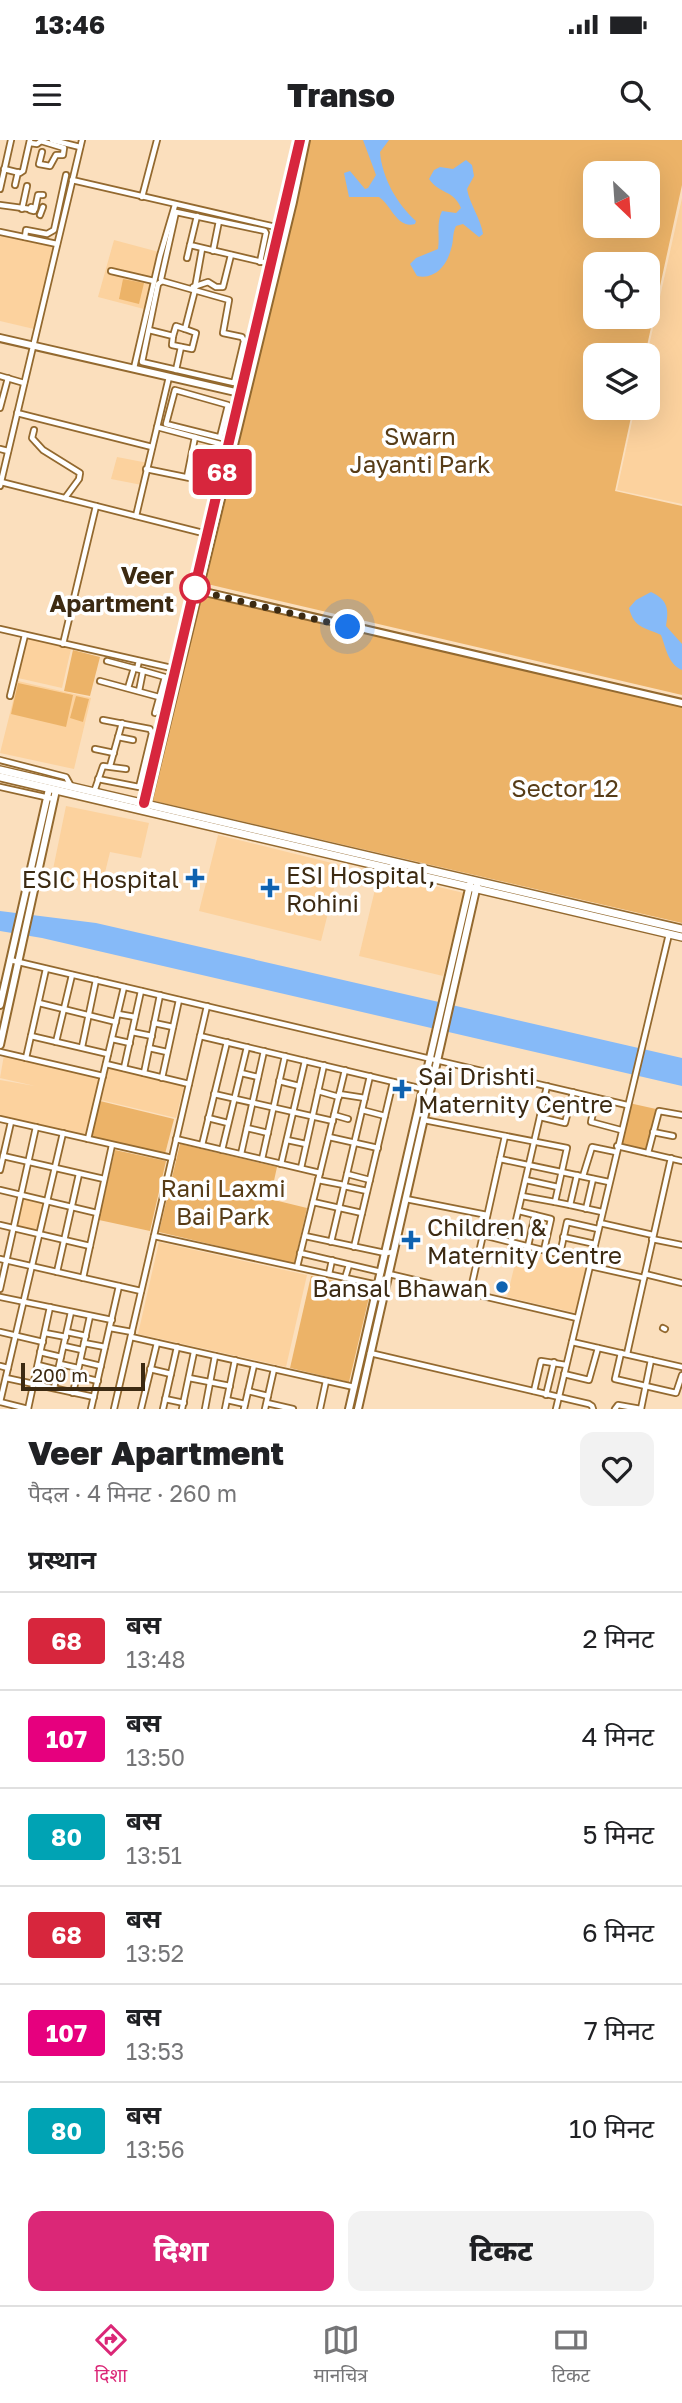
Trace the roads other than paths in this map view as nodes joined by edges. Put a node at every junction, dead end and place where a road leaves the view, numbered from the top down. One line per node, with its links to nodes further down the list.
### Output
1 (11, 140): 10 (street)
2 (52, 140): 8 (street)
3 (82, 140): 8 (street)
4 (157, 140): 18 (street)
5 (300, 140): 26 (street)
6 (306, 140): 26 (street)
7 (30, 141): 9 (street); 11 (street)
8 (80, 147): 13 (street)
9 (42, 152)
10 (4, 169): 11 (street); 16 (street)
11 (18, 172): 14 (street)
12 (66, 175): 28 (street)
13 (72, 180): 18 (street); 29 (street)
14 (15, 185)
15 (27, 186): 21 (street)
16 (0, 189)
17 (43, 195): 22 (street)
18 (142, 197): 20 (street)
19 (0, 205): 21 (street)
20 (175, 205): 25 (street); 38 (street)
21 (22, 209): 22 (street)
22 (33, 210): 23 (street)
23 (41, 212)
24 (197, 216): 25 (street); 30 (street); 38 (street)
25 (220, 218): 26 (street); 32 (street); 35 (street)
26 (282, 228): 36 (street); 53 (street)
27 (0, 232): 28 (street)
28 (25, 237): 29 (street)
29 (57, 244): 44 (street)
30 (190, 246): 31 (street); 34 (street)
31 (202, 249): 32 (street); 39 (street)
32 (213, 251): 33 (street)
33 (231, 256): 35 (street); 39 (street)
34 (187, 258)
35 (260, 262): 36 (street)
36 (271, 264): 53 (street)
37 (111, 271): 38 (street)
38 (157, 279): 39 (street); 46 (street)
39 (195, 289): 40 (street); 41 (street); 52 (street)
40 (185, 329): 42 (street); 45 (street)
41 (149, 330): 42 (street); 46 (street)
42 (173, 335): 45 (street)
43 (0, 338): 44 (street)
44 (33, 345): 46 (street); 51 (street)
45 (181, 347): 47 (street)
46 (139, 367): 47 (street); 49 (street)
47 (176, 370): 52 (street)
48 (0, 376): 50 (street)
49 (169, 377): 53 (street); 56 (street)
50 (8, 378): 51 (street); 54 (street)
51 (24, 383): 55 (street)
52 (234, 383): 53 (street)
53 (243, 391): 60 (street); 72 (street)
54 (0, 408)
55 (17, 413): 61 (street); 63 (street)
56 (157, 427): 58 (street); 61 (street)
57 (34, 430): 68 (street)
58 (195, 437): 60 (street); 65 (street)
59 (220, 438): 59 (street); 60 (street)
60 (229, 443): 67 (street)
61 (152, 447): 64 (street)
62 (0, 449): 63 (street)
63 (8, 451): 66 (street)
64 (146, 469): 65 (street); 70 (street)
65 (187, 477): 67 (street)
66 (0, 484): 68 (street)
67 (219, 484): 71 (street)
68 (65, 498): 69 (street)
69 (96, 506): 70 (street); 75 (street)
70 (136, 516): 71 (street)
71 (208, 534): 72 (street)
72 (197, 588): 79 (street); 85 (street); 105 (street)
73 (0, 629): 74 (street)
74 (25, 635): 75 (street); 83 (street)
75 (62, 644): 77 (street)
76 (107, 661): 78 (street)
77 (139, 661): 78 (street); 79 (street)
78 (138, 669): 81 (street); 82 (street); 84 (street)
79 (176, 669): 105 (street)
80 (100, 681): 81 (street)
81 (128, 688): 82 (street)
82 (139, 691): 84 (street)
83 (10, 696)
84 (159, 696): 86 (street)
85 (682, 701)
86 (155, 713)
87 (103, 720): 88 (street)
88 (122, 723): 89 (street); 100 (street)
89 (118, 737): 90 (street); 93 (street)
90 (133, 740)
91 (95, 749): 92 (street)
92 (106, 751): 93 (street); 95 (street)
93 (114, 753): 96 (street)
94 (0, 760): 101 (street)
95 (103, 765): 96 (street); 100 (street)
96 (110, 766): 97 (street)
97 (126, 769)
98 (0, 770): 101 (main road)
99 (0, 777): 104 (main road)
100 (99, 779): 103 (street)
101 (71, 786): 103 (main road)
102 (0, 787): 104 (street)
103 (94, 792): 105 (main road)
104 (52, 794): 106 (main road); 111 (street); 112 (street)
105 (146, 804): 106 (main road)
106 (192, 819): 107 (main road)
107 (474, 884): 108 (main road); 109 (main road); 148 (street)
108 (682, 929)
109 (668, 934): 110 (main road); 174 (street)
110 (682, 937)
111 (10, 960): 112 (street); 121 (street)
112 (18, 962): 113 (street); 138 (street)
113 (46, 969): 114 (street); 120 (street)
114 (72, 975): 115 (street); 123 (street)
115 (96, 981): 116 (street); 125 (street)
116 (124, 987): 117 (street); 124 (street)
117 (141, 991): 118 (street); 126 (street)
118 (160, 995): 119 (street); 128 (street)
119 (179, 1000): 122 (street); 129 (street)
120 (39, 1003): 123 (street); 131 (street)
121 (0, 1004)
122 (207, 1006): 133 (street); 148 (street)
123 (64, 1009): 125 (street); 135 (street)
124 (118, 1014): 126 (street); 127 (street)
125 (89, 1015): 127 (street); 140 (street)
126 (135, 1017): 130 (street)
127 (116, 1022): 134 (street)
128 (154, 1023): 129 (street); 132 (street)
129 (173, 1027): 144 (street)
130 (132, 1032): 132 (street); 136 (street)
131 (31, 1036): 135 (street); 147 (street)
132 (152, 1036): 141 (street)
133 (200, 1036): 137 (street); 162 (street)
134 (112, 1039): 136 (street); 145 (street)
135 (57, 1042): 140 (street)
136 (130, 1042): 152 (street)
137 (227, 1042): 139 (street); 168 (street)
138 (0, 1045)
139 (247, 1047): 142 (street); 155 (street)
140 (82, 1048): 145 (street)
141 (149, 1048): 144 (street); 154 (street)
142 (264, 1051): 146 (street); 159 (street)
143 (0, 1052): 147 (street)
144 (167, 1052): 158 (street)
145 (108, 1054): 150 (street)
146 (285, 1056): 149 (street); 160 (street)
147 (26, 1058): 156 (street)
148 (434, 1060): 164 (street); 165 (street); 186 (street)
149 (305, 1061): 151 (street); 163 (street)
150 (106, 1064): 152 (street); 156 (street)
151 (324, 1065): 153 (street); 166 (street)
152 (124, 1068): 154 (street)
153 (345, 1070): 157 (street); 169 (street)
154 (144, 1073): 158 (street)
155 (241, 1073): 159 (street); 172 (street)
156 (103, 1076): 198 (street)
157 (370, 1076): 161 (street); 170 (street)
158 (162, 1077): 162 (street)
159 (258, 1077): 173 (street)
160 (279, 1081): 163 (street); 175 (street)
161 (393, 1082): 165 (street); 180 (street)
162 (189, 1084): 199 (street)
163 (299, 1086): 177 (street)
164 (547, 1086): 167 (street); 181 (street)
165 (423, 1089): 276 (street)
166 (318, 1091): 169 (street); 179 (street)
167 (573, 1092): 171 (street); 181 (street)
168 (214, 1094): 172 (street); 182 (street)
169 (339, 1095): 170 (street); 183 (street)
170 (365, 1098): 176 (street)
171 (596, 1098): 174 (street); 191 (street)
172 (234, 1099): 173 (street); 188 (street)
173 (253, 1103): 175 (street); 190 (street)
174 (627, 1105): 191 (street)
175 (273, 1108): 177 (street); 194 (street)
176 (362, 1110): 180 (street); 202 (street)
177 (293, 1112): 179 (street); 200 (street)
178 (682, 1115): 192 (street)
179 (313, 1116): 183 (street); 203 (street)
180 (385, 1116): 207 (street)
181 (540, 1117): 201 (street)
182 (208, 1118): 188 (street); 205 (street)
183 (333, 1118): 185 (street); 197 (street)
184 (0, 1119): 187 (street)
185 (348, 1119)
186 (424, 1120): 195 (street); 242 (street)
187 (11, 1122): 189 (street); 212 (street)
188 (228, 1123): 208 (street)
189 (36, 1127): 193 (street); 218 (street)
190 (247, 1128): 194 (street); 211 (street)
191 (621, 1130): 206 (street)
192 (653, 1132): 196 (street); 210 (street)
193 (62, 1133): 198 (street); 221 (street)
194 (268, 1133): 215 (street)
195 (505, 1136): 201 (street); 216 (street)
196 (673, 1136)
197 (329, 1137): 202 (street); 225 (street)
198 (88, 1139): 204 (street)
199 (176, 1139): 205 (street); 213 (street)
200 (287, 1140): 203 (street); 219 (street)
201 (535, 1142): 220 (street); 224 (street)
202 (354, 1143): 207 (street); 227 (street)
203 (306, 1144): 222 (street)
204 (112, 1145): 213 (street); 231 (street)
205 (202, 1145): 208 (street)
206 (617, 1146): 209 (street); 210 (street)
207 (378, 1148): 233 (street)
208 (222, 1150): 211 (street)
209 (616, 1152): 229 (street); 235 (street)
210 (648, 1153): 214 (street)
211 (241, 1154): 215 (street)
212 (3, 1156): 218 (street); 223 (street)
213 (172, 1158): 261 (street)
214 (670, 1158): 217 (street); 264 (street)
215 (262, 1159): 219 (street)
216 (500, 1159): 220 (street); 254 (street)
217 (682, 1161)
218 (28, 1162): 221 (street); 240 (street)
219 (281, 1164): 222 (street)
220 (529, 1165): 224 (street); 234 (street)
221 (54, 1168): 226 (street); 243 (street)
222 (301, 1168): 225 (street)
223 (0, 1170)
224 (562, 1172): 228 (street); 237 (street)
225 (320, 1173): 232 (street)
226 (79, 1174): 231 (street); 247 (street)
227 (347, 1174): 233 (street); 236 (street)
228 (577, 1175): 229 (street); 246 (street)
229 (583, 1177): 230 (street)
230 (593, 1179): 235 (street); 249 (street)
231 (104, 1180): 252 (street)
232 (318, 1180): 236 (street); 244 (street)
233 (370, 1180): 239 (street)
234 (526, 1180): 237 (street); 241 (street)
235 (609, 1182): 251 (street)
236 (344, 1186): 239 (street); 248 (street)
237 (558, 1187): 245 (street)
238 (0, 1190): 240 (street)
239 (367, 1191): 253 (street)
240 (21, 1195): 243 (street); 258 (street)
241 (522, 1196): 245 (street); 250 (street)
242 (406, 1199): 254 (street); 274 (street)
243 (47, 1201): 247 (street); 259 (street)
244 (313, 1202): 248 (street); 262 (street)
245 (555, 1202): 246 (street)
246 (570, 1205): 249 (street)
247 (72, 1207): 252 (street); 265 (street)
248 (339, 1208): 253 (street); 266 (street)
249 (586, 1209): 251 (street)
250 (519, 1211): 255 (street); 267 (street)
251 (602, 1212): 257 (street)
252 (97, 1213): 270 (street)
253 (362, 1213): 272 (street)
254 (487, 1215): 260 (street)
255 (535, 1215): 271 (street); 273 (street)
256 (0, 1225): 258 (street)
257 (599, 1226): 263 (street); 264 (street); 268 (street)
258 (15, 1228): 259 (street); 279 (street)
259 (39, 1234): 265 (street); 283 (street)
260 (483, 1235): 267 (street); 296 (street)
261 (154, 1236): 284 (street); 295 (street)
262 (304, 1236): 266 (street); 275 (street)
263 (563, 1237): 268 (street); 277 (street)
264 (653, 1237): 269 (street); 288 (street)
265 (64, 1240): 270 (street); 285 (street)
266 (331, 1242): 272 (street)
267 (512, 1242): 271 (street)
268 (595, 1244): 281 (street)
269 (682, 1245)
270 (90, 1246): 289 (street)
271 (528, 1246): 273 (street)
272 (354, 1247): 276 (street)
273 (544, 1250): 277 (street)
274 (394, 1252): 276 (street); 286 (street)
275 (300, 1253): 280 (street); 284 (street)
276 (385, 1253): 286 (street)
277 (559, 1254): 281 (street)
278 (0, 1259): 279 (street)
279 (8, 1261): 283 (street); 294 (street)
280 (332, 1261): 282 (street); 287 (street)
281 (590, 1264): 288 (street); 302 (street)
282 (349, 1265): 286 (street); 290 (street)
283 (31, 1266): 285 (street); 298 (street)
284 (297, 1267): 287 (street)
285 (57, 1272): 289 (street)
286 (385, 1273): 292 (street); 296 (street); 322 (street)
287 (329, 1274): 290 (street)
288 (644, 1276): 291 (street); 323 (street)
289 (83, 1278): 293 (street)
290 (345, 1278): 292 (street)
291 (682, 1283)
292 (378, 1285): 353 (street)
293 (119, 1286): 295 (street); 303 (street)
294 (0, 1289)
295 (141, 1291): 308 (street)
296 (470, 1293): 302 (street)
297 (0, 1297): 298 (street)
298 (23, 1301): 299 (street); 309 (street)
299 (50, 1307): 300 (street); 306 (street)
300 (71, 1312): 301 (street); 307 (street)
301 (90, 1316): 303 (street); 310 (street)
302 (578, 1318): 312 (street)
303 (111, 1320): 304 (street)
304 (110, 1328): 308 (street); 316 (street)
305 (0, 1332): 309 (street)
306 (45, 1333): 307 (street); 311 (street)
307 (66, 1335): 310 (street); 315 (street)
308 (131, 1335): 314 (street); 371 (street)
309 (16, 1336): 311 (street); 337 (street)
310 (86, 1336): 313 (street)
311 (43, 1342): 321 (street)
312 (572, 1342): 318 (street); 332 (street)
313 (84, 1343): 316 (street); 319 (street)
314 (157, 1343): 317 (street); 339 (street)
315 (64, 1346): 319 (street); 325 (street)
316 (106, 1347): 334 (street)
317 (177, 1347): 320 (street); 341 (street)
318 (598, 1348): 323 (street); 342 (street)
319 (82, 1350): 328 (street)
320 (194, 1351): 324 (street); 346 (street)
321 (40, 1352): 325 (street); 331 (street)
322 (370, 1353): 356 (street); 379 (street)
323 (624, 1354): 327 (street); 352 (street)
324 (215, 1356): 326 (street); 349 (street)
325 (61, 1357): 335 (street)
326 (235, 1360): 330 (street); 351 (street)
327 (651, 1360): 336 (street); 352 (street)
328 (80, 1361): 334 (street); 338 (street)
329 (554, 1362): 332 (street); 356 (street); 358 (street)
330 (254, 1364): 340 (street); 355 (street)
331 (38, 1365): 335 (street); 350 (street)
332 (566, 1365): 342 (street)
333 (0, 1366): 337 (street)
334 (101, 1366): 347 (street)
335 (59, 1367): 338 (street); 354 (street)
336 (682, 1367)
337 (8, 1368): 345 (street)
338 (78, 1368): 344 (street)
339 (150, 1369): 341 (street); 372 (street)
340 (274, 1369): 348 (street); 359 (street)
341 (171, 1374): 362 (street)
342 (564, 1374): 361 (street)
343 (682, 1375): 352 (street)
344 (76, 1376): 347 (street); 357 (street)
345 (6, 1378): 350 (street); 364 (street)
346 (189, 1378): 349 (street); 365 (street)
347 (98, 1381): 360 (street)
348 (326, 1381): 353 (street); 377 (street)
349 (210, 1382): 351 (street); 368 (street)
350 (34, 1384): 354 (street); 369 (street)
351 (230, 1386): 363 (street)
352 (646, 1386): 383 (street)
353 (354, 1387): 378 (street)
354 (54, 1388): 357 (street)
355 (248, 1391): 359 (street); 366 (street)
356 (534, 1391): 358 (street)
357 (73, 1393): 360 (street)
358 (547, 1395): 361 (street)
359 (268, 1396): 367 (street)
360 (94, 1397): 370 (street)
361 (559, 1398): 380 (street); 381 (street)
362 (165, 1399): 365 (street); 373 (street)
363 (227, 1399): 366 (street); 375 (street)
364 (0, 1402): 369 (street)
365 (183, 1406)
366 (245, 1406)
367 (266, 1406): 376 (street)
368 (205, 1408): 374 (street)
369 (29, 1409)
370 (92, 1409)
371 (114, 1409)
372 (141, 1409)
373 (163, 1409)
374 (212, 1409)
375 (225, 1409)
376 (290, 1409)
377 (320, 1409)
378 (349, 1409)
379 (358, 1409)
380 (556, 1409)
381 (593, 1409)
382 (615, 1409): 383 (street)
383 (641, 1409)

